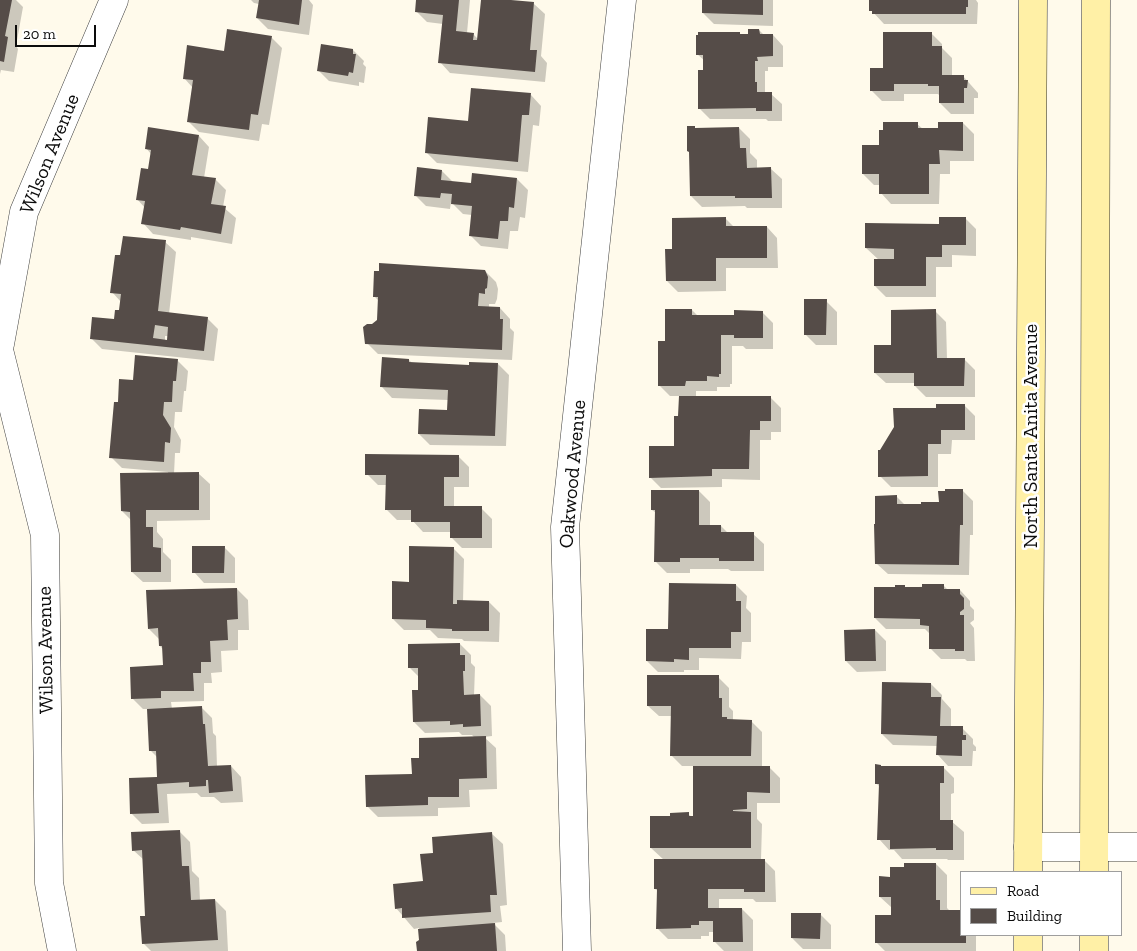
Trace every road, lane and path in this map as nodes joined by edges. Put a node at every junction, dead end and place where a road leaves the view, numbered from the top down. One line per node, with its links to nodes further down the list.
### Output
1 (114, 0): 5 (street, Wilson Avenue)
2 (622, 0): 13 (street, Oakwood Avenue)
3 (1034, 0): 8 (street, North Santa Anita Avenue)
4 (1096, 0): 9 (street)
5 (0, 344)
6 (0, 354): 12 (street, Wilson Avenue)
7 (1137, 847): 9 (street)
8 (1028, 859): 9 (street)
9 (1094, 860)
10 (1028, 936): 14 (street)
11 (1094, 936): 15 (street)
12 (62, 951)
13 (577, 951)
14 (1028, 951)
15 (1094, 951)

